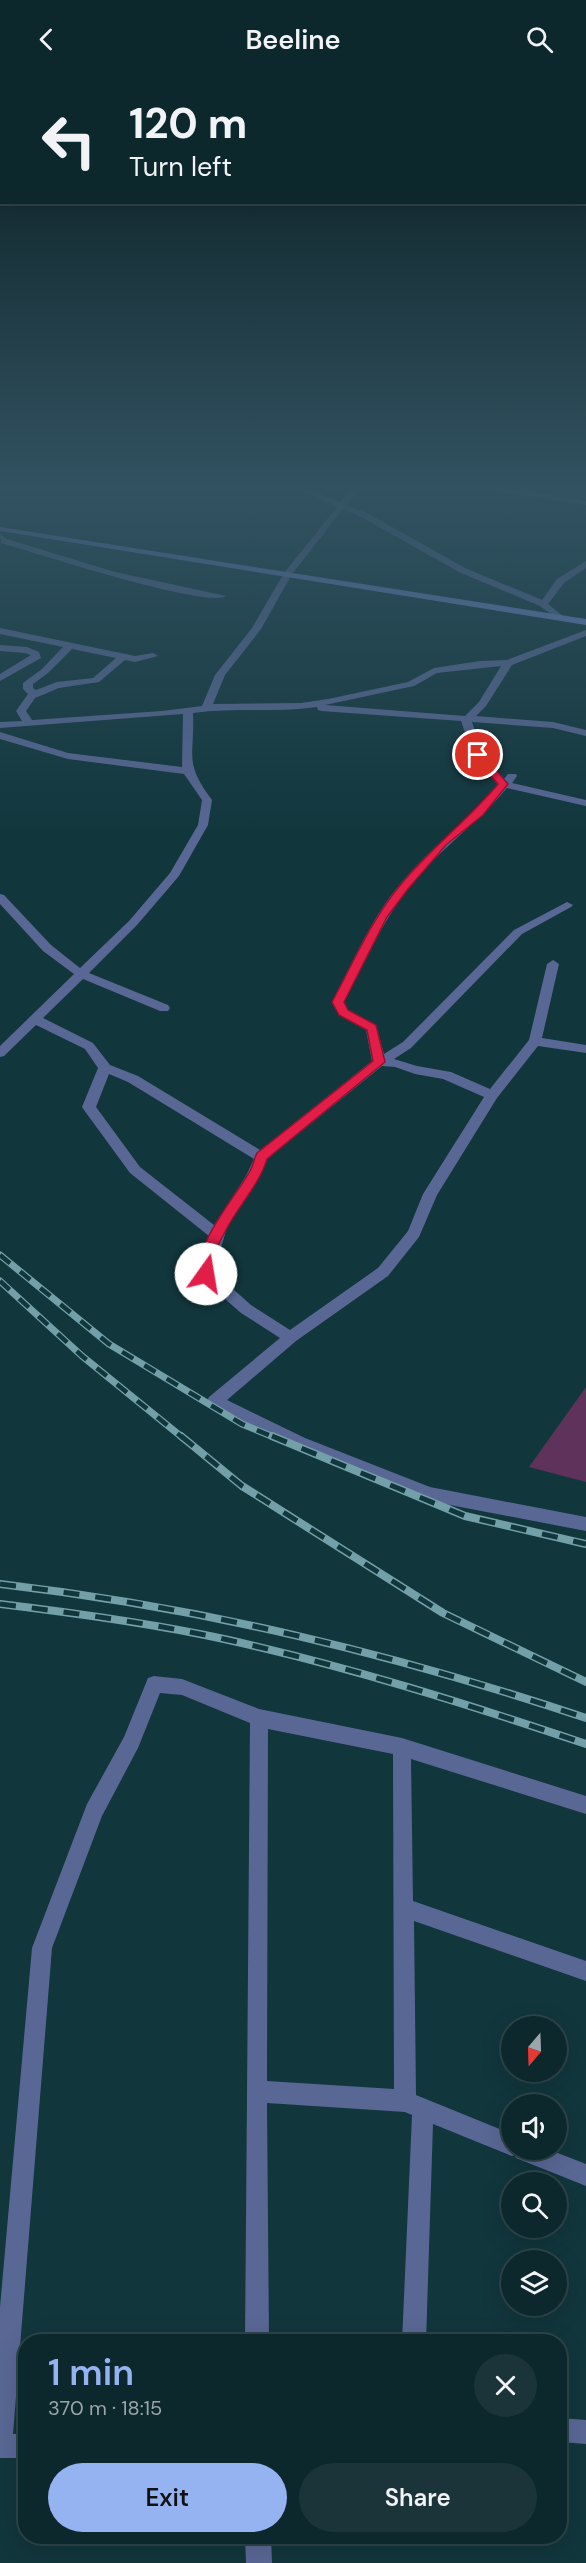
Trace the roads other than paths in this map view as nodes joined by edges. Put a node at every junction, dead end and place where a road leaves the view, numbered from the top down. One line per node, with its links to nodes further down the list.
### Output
1 (271, 604): 19 (street)
2 (485, 604): 7 (main road)
3 (513, 604): 5 (main road)
4 (543, 604): 5 (street)
5 (552, 610): 6 (main road); 7 (street)
6 (586, 616)
7 (560, 617): 8 (main road)
8 (586, 622)
9 (0, 631): 11 (street)
10 (584, 637): 15 (street)
11 (70, 645): 14 (street); 17 (street)
12 (0, 648): 16 (street)
13 (153, 656): 14 (street)
14 (122, 657): 17 (street)
15 (508, 663): 18 (street); 21 (street)
16 (0, 678)
17 (35, 694): 22 (street)
18 (301, 706): 19 (street); 21 (street)
19 (206, 708): 20 (street)
20 (188, 710): 22 (street); 26 (street)
21 (466, 720): 24 (street); 27 (street)
22 (29, 723): 23 (street)
23 (0, 725)
24 (586, 733)
25 (0, 735): 26 (street)
26 (186, 771): 32 (street)
27 (507, 780): 28 (street); 38 (street)
28 (586, 802)
29 (0, 897): 32 (street)
30 (567, 905): 38 (street)
31 (553, 964): 35 (street)
32 (81, 974): 33 (street); 34 (street)
33 (164, 1008)
34 (35, 1019): 37 (street); 39 (street)
35 (535, 1041): 36 (street); 40 (street)
36 (586, 1048)
37 (0, 1053)
38 (379, 1062): 40 (street); 41 (street)
39 (105, 1068): 41 (street); 42 (street)
40 (492, 1095): 43 (street)
41 (261, 1156): 42 (street)
42 (217, 1235): 43 (street)
43 (291, 1337): 44 (street)
44 (586, 1524)
45 (259, 1718): 46 (street); 50 (street); 59 (street)
46 (402, 1747): 47 (street); 48 (street)
47 (586, 1805)
48 (403, 1907): 49 (street); 51 (street)
49 (586, 1971)
50 (256, 2091): 51 (street); 55 (street)
51 (414, 2105): 52 (street); 56 (street)
52 (501, 2141)
53 (549, 2160): 54 (street)
54 (586, 2175)
55 (257, 2334)
56 (414, 2334)
57 (567, 2431): 58 (street)
58 (586, 2432)
59 (0, 2446): 60 (street)
60 (18, 2446)
61 (258, 2544): 62 (street)
62 (259, 2563)

